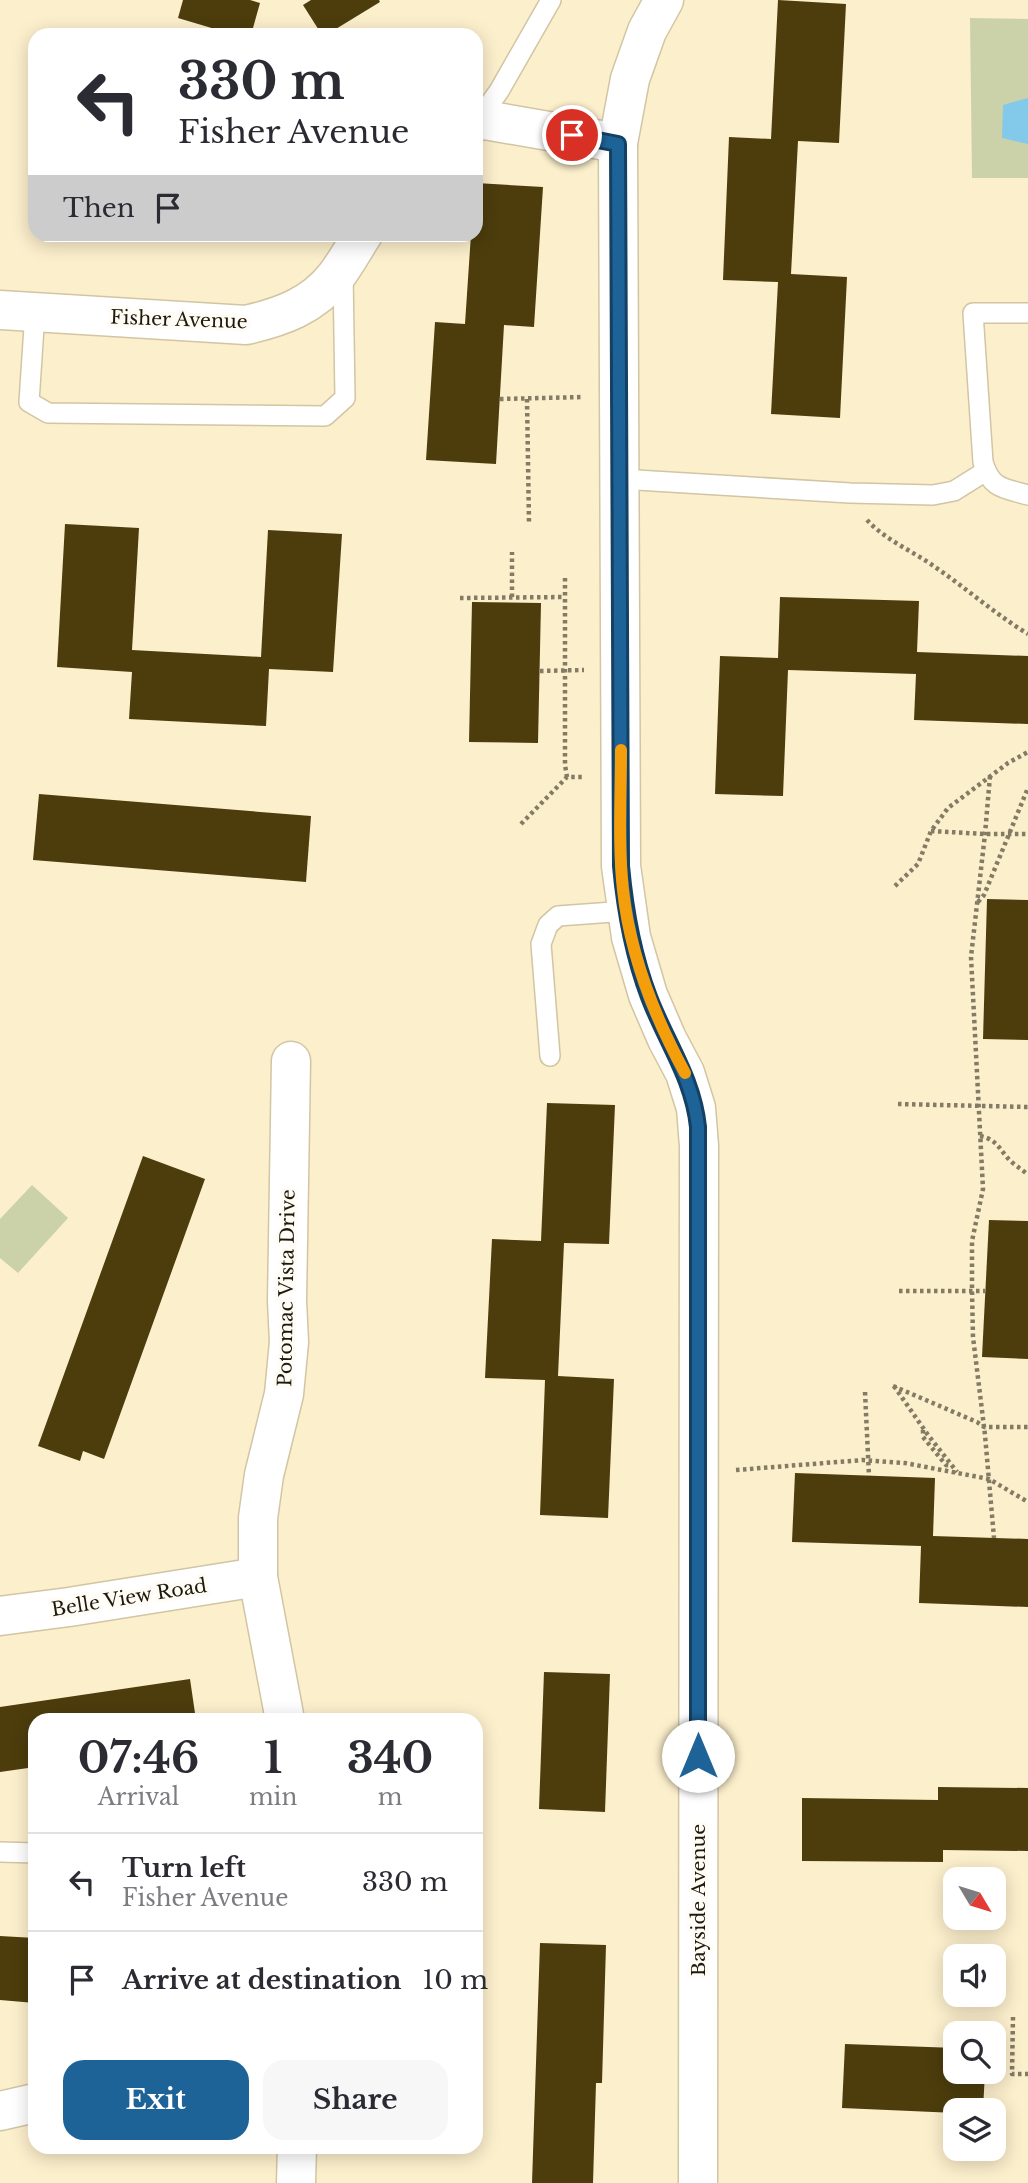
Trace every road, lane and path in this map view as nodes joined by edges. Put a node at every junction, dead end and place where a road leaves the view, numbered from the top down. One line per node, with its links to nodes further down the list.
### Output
1 (551, 0): 3 (lane)
2 (664, 0): 5 (street, Bayside Avenue)
3 (483, 112)
4 (483, 121): 5 (street)
5 (618, 144): 9 (street, Bayside Avenue)
6 (353, 250): 7 (street, Fisher Avenue); 7 (lane)
7 (18, 311)
8 (1028, 313): 12 (lane)
9 (620, 396): 10 (path); 13 (street, Bayside Avenue)
10 (527, 398): 11 (path); 16 (path)
11 (500, 399)
12 (985, 471): 14 (lane); 15 (lane)
13 (620, 479): 14 (lane); 24 (street, Bayside Avenue)
14 (850, 493): 22 (path)
15 (1028, 495)
16 (529, 523)
17 (513, 552): 19 (path)
18 (565, 578): 20 (path)
19 (512, 597): 20 (path); 21 (path)
20 (565, 597): 23 (path)
21 (460, 598)
22 (1028, 634)
23 (565, 670): 24 (path); 25 (path); 29 (path)
24 (621, 670): 27 (street, Bayside Avenue)
25 (540, 671)
26 (1028, 752): 28 (path)
27 (621, 776): 29 (path); 38 (street, Bayside Avenue)
28 (990, 776): 32 (path); 33 (path)
29 (567, 777): 31 (path)
30 (1028, 788): 34 (path)
31 (521, 824)
32 (931, 831): 33 (path); 36 (path)
33 (985, 834): 34 (path); 37 (path)
34 (1009, 834): 35 (path); 37 (path)
35 (1028, 834)
36 (895, 886)
37 (977, 904): 42 (path)
38 (627, 911): 39 (lane); 70 (street, Bayside Avenue)
39 (550, 1056)
40 (291, 1061): 59 (street, Potomac Vista Drive)
41 (898, 1104): 42 (path)
42 (978, 1106): 43 (path); 44 (path)
43 (1028, 1107)
44 (980, 1136): 45 (path); 46 (path)
45 (1028, 1175)
46 (972, 1290): 47 (path); 48 (path); 50 (path)
47 (899, 1291)
48 (985, 1291)
49 (865, 1392): 52 (path)
50 (984, 1427): 51 (path); 54 (path); 56 (path)
51 (1028, 1427)
52 (868, 1460): 53 (path); 54 (path); 55 (path)
53 (736, 1470)
54 (958, 1473): 56 (path)
55 (869, 1476)
56 (989, 1479): 57 (path); 58 (path)
57 (1028, 1502)
58 (994, 1538)
59 (258, 1577): 60 (street, Belle View Road); 61 (street, Potomac Vista Drive)
60 (0, 1616)
61 (284, 1713)
62 (0, 1852): 63 (lane)
63 (28, 1853)
64 (1013, 2017): 65 (path)
65 (1028, 2074)
66 (28, 2105): 67 (street)
67 (0, 2111)
68 (297, 2154): 69 (street)
69 (296, 2183)
70 (698, 2183)

